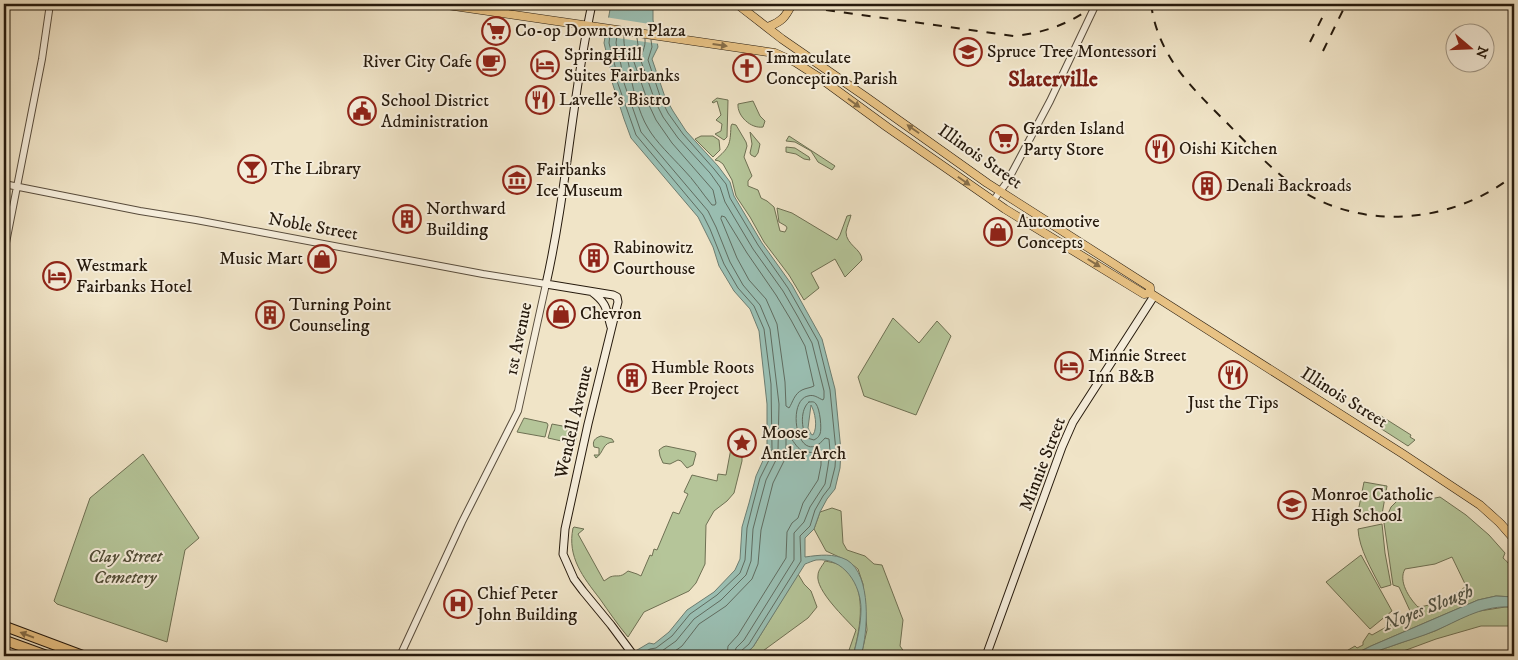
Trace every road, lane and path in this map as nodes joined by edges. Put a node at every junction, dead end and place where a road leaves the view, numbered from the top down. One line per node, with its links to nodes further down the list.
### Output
1 (50, 4): 10 (street)
2 (440, 4): 7 (main road, Illinois Street)
3 (592, 4): 7 (main road, 1st Avenue)
4 (737, 4): 8 (main road, Illinois Street)
5 (792, 4): 8 (main road)
6 (1096, 4): 11 (street)
7 (592, 27): 12 (main road, Illinois Street, one-way to 12); 14 (main road, 1st Avenue)
8 (768, 28): 11 (main road, Illinois Street, one-way to 8)
9 (4, 184): 10 (street, Noble Street)
10 (17, 186): 13 (street); 14 (street, Noble Street)
11 (1000, 191): 12 (street); 16 (main road, Illinois Street)
12 (993, 201): 16 (main road, Illinois Street, one-way to 16)
13 (4, 253)
14 (546, 284): 15 (main road, Noble Street); 24 (street, 1st Avenue)
15 (591, 292): 17 (main road, Noble Street); 18 (main road)
16 (1152, 294): 19 (main road, Illinois Street); 26 (main road, Minnie Street)
17 (617, 297): 18 (main road, Wendell Avenue)
18 (611, 328): 25 (main road, Wendell Avenue)
19 (1514, 539)
20 (4, 626): 23 (highway, one-way to 20)
21 (4, 640): 22 (highway)
22 (48, 656)
23 (84, 656)
24 (400, 656)
25 (634, 656)
26 (986, 656)

